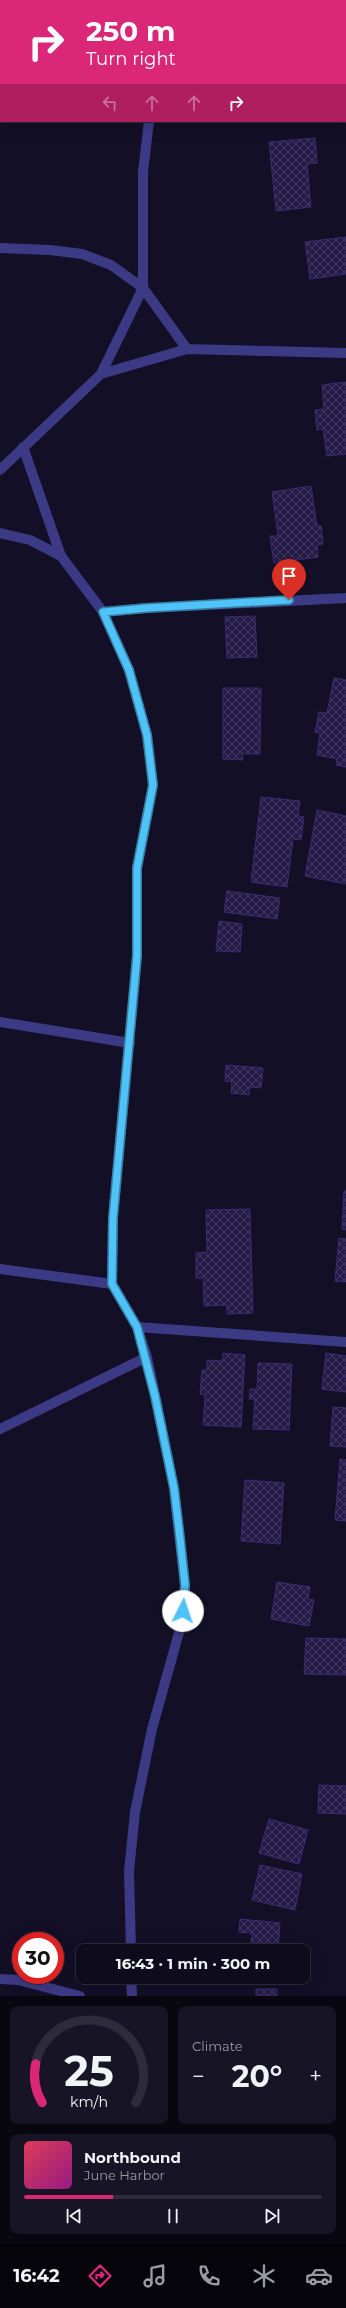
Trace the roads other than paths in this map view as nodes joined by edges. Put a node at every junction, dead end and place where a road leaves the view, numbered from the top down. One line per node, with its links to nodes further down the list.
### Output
1 (149, 122): 3 (street)
2 (0, 248): 3 (street)
3 (143, 288): 4 (street); 6 (street)
4 (187, 349): 5 (street); 6 (street)
5 (346, 353)
6 (101, 374): 7 (street)
7 (23, 447): 8 (street); 10 (street)
8 (0, 470)
9 (0, 533): 10 (street)
10 (61, 556): 12 (street)
11 (346, 598): 12 (street)
12 (103, 612): 14 (street)
13 (0, 1022): 14 (street)
14 (130, 1042): 16 (street)
15 (0, 1269): 16 (street)
16 (112, 1284): 17 (street)
17 (137, 1327): 18 (street); 19 (street)
18 (346, 1342)
19 (147, 1357): 20 (street); 21 (street)
20 (0, 1429)
21 (131, 1944)
22 (0, 1979): 24 (street)
23 (131, 1984): 25 (street)
24 (80, 1996)
25 (132, 1996)

